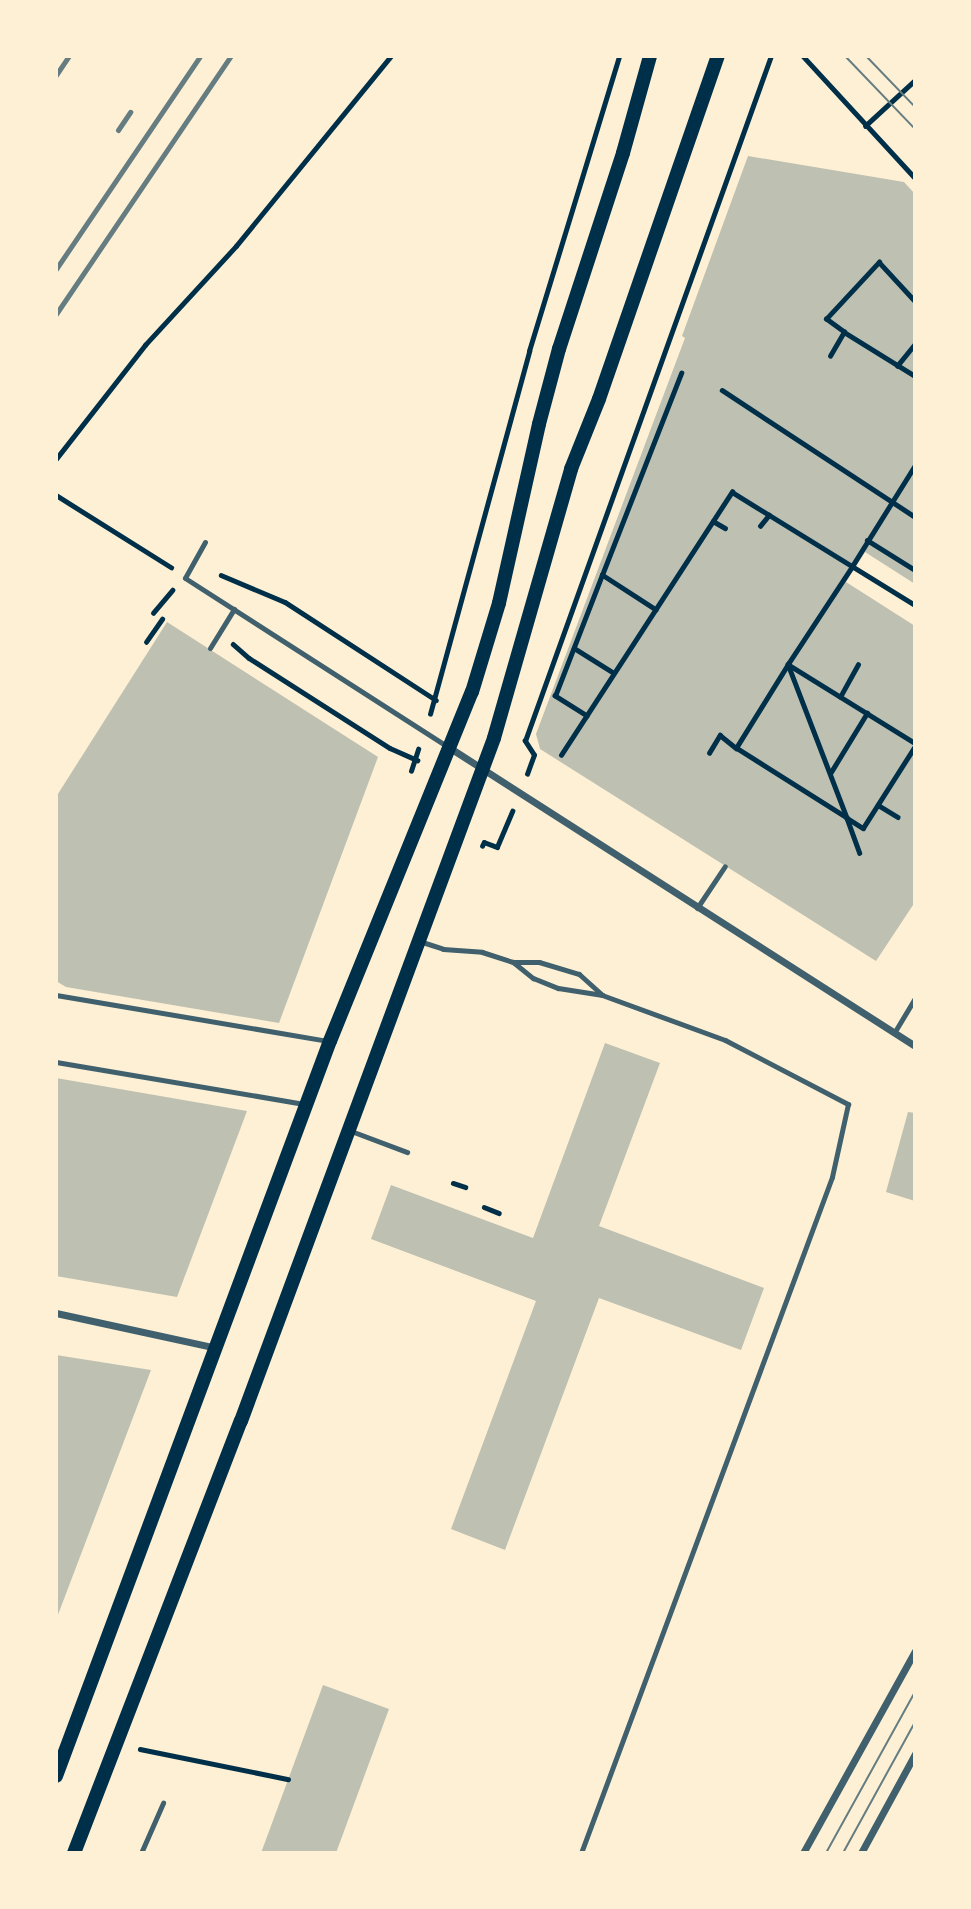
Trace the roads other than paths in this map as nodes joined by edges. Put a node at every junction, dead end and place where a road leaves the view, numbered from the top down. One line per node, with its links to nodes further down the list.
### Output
1 (650, 56): 6 (main road)
2 (718, 56): 7 (main road)
3 (205, 542): 4 (lane)
4 (234, 609): 5 (lane); 6 (lane)
5 (210, 648)
6 (450, 748): 7 (street); 16 (main road)
7 (482, 770): 9 (street); 10 (main road)
8 (725, 866): 9 (lane)
9 (698, 908): 15 (street)
10 (419, 941): 11 (lane); 20 (main road)
11 (513, 962): 13 (lane); 13 (lane)
12 (56, 995): 16 (lane)
13 (603, 995): 30 (lane)
14 (915, 998): 15 (lane)
15 (894, 1033): 17 (street)
16 (330, 1041): 19 (main road)
17 (915, 1046)
18 (56, 1062): 19 (lane)
19 (308, 1104): 23 (main road)
20 (349, 1130): 21 (lane); 28 (main road)
21 (407, 1152)
22 (56, 1313): 23 (street)
23 (217, 1348): 26 (main road)
24 (915, 1651): 31 (street)
25 (915, 1755): 32 (street)
26 (56, 1776)
27 (163, 1803): 29 (lane)
28 (74, 1853)
29 (142, 1853)
30 (581, 1853)
31 (803, 1853)
32 (860, 1853)

